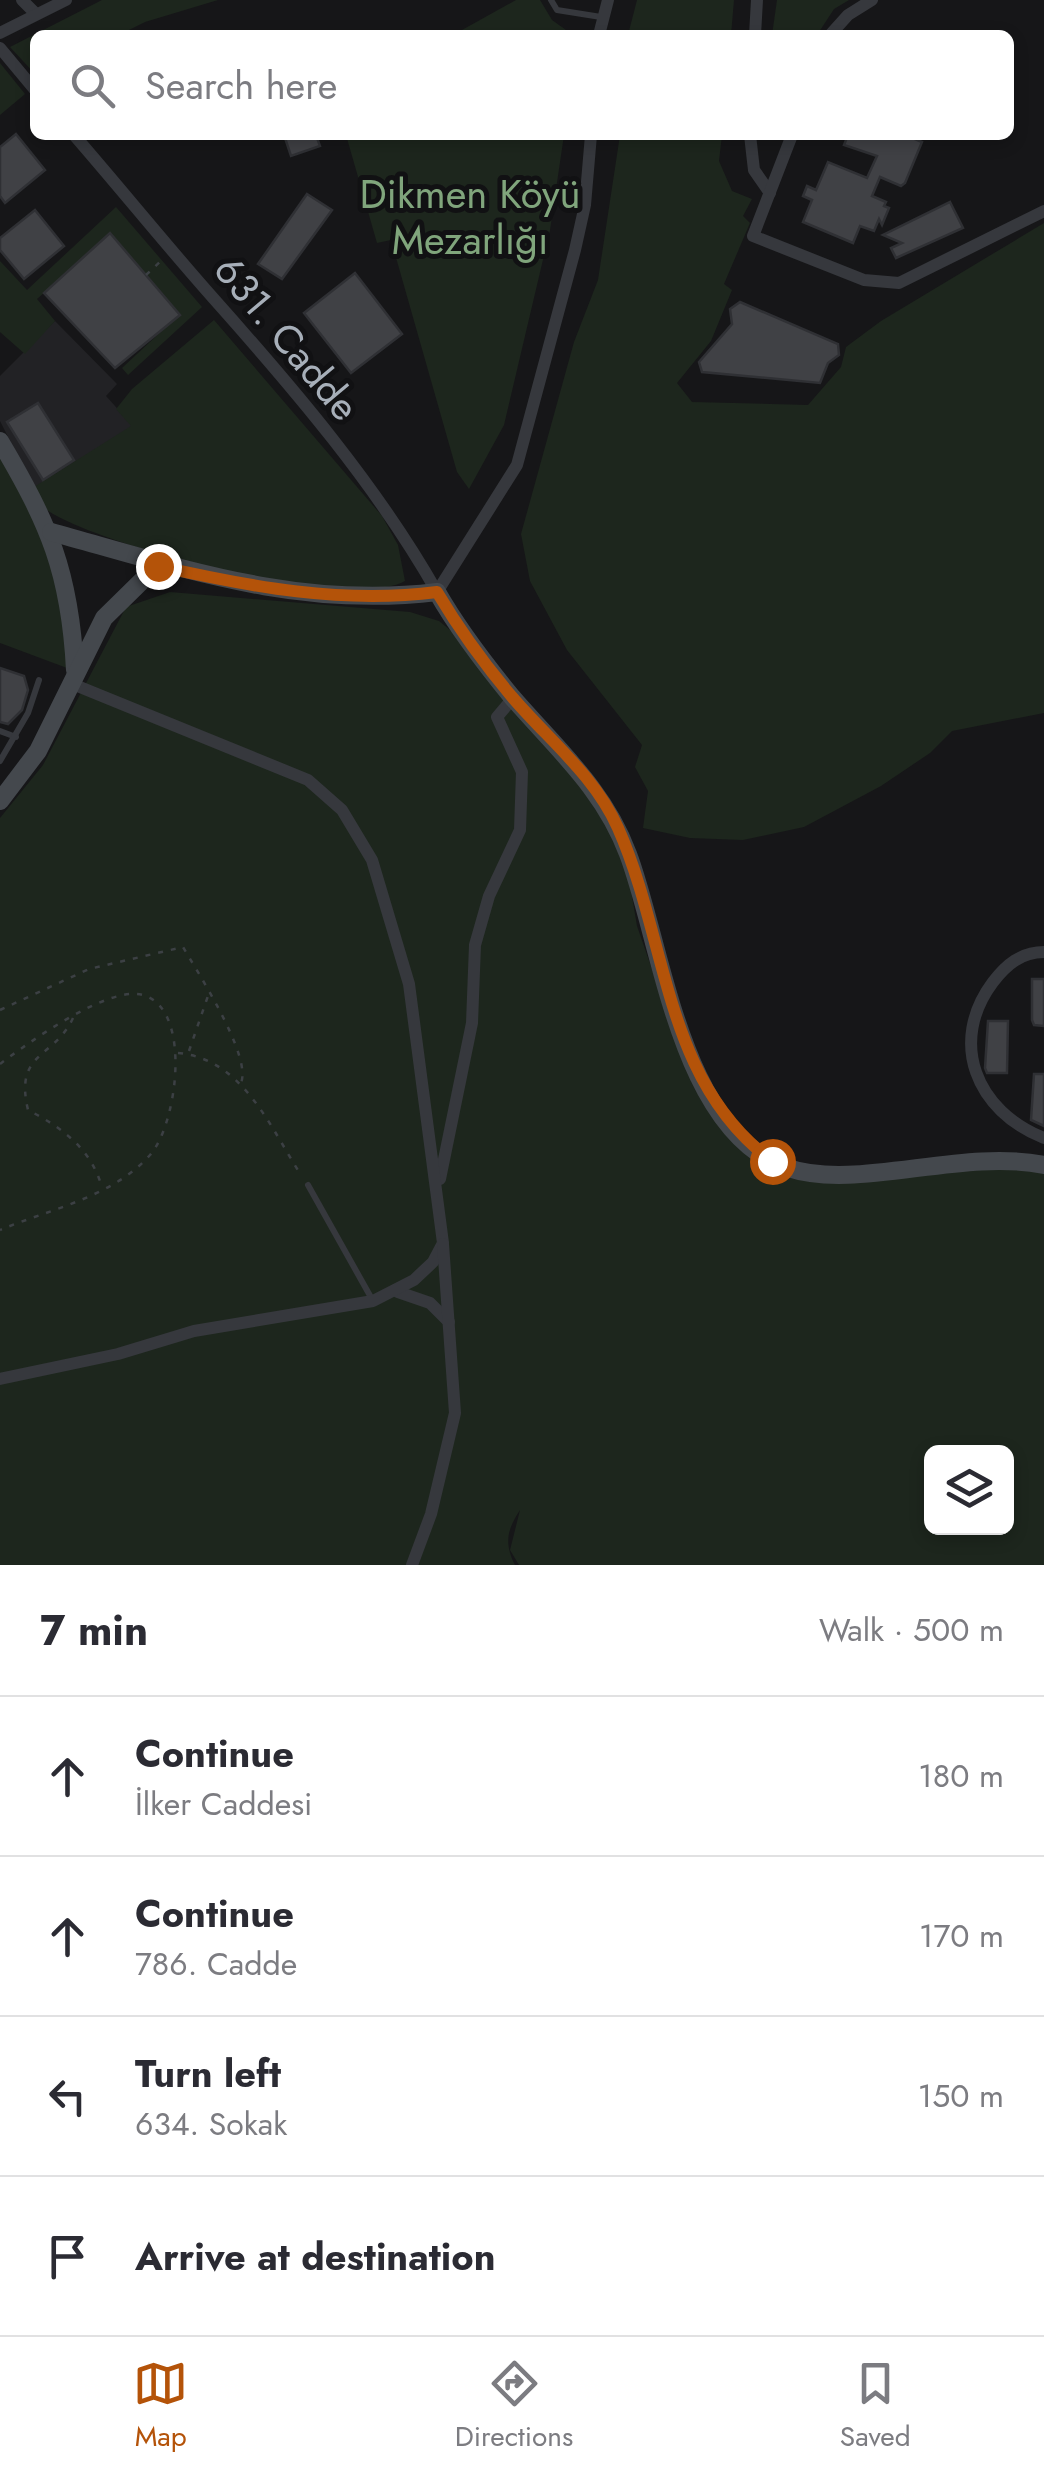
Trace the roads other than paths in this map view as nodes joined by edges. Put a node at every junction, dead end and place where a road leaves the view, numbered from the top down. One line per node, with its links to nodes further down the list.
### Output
1 (22, 0): 7 (street)
2 (66, 0): 7 (street)
3 (551, 0): 8 (lane)
4 (608, 0): 8 (street)
5 (757, 0): 10 (street)
6 (872, 0): 11 (street)
7 (36, 14): 12 (street)
8 (602, 18): 9 (street)
9 (600, 30)
10 (754, 30)
11 (834, 30)
12 (0, 33)
13 (0, 48): 14 (street)
14 (30, 84)
15 (78, 140): 24 (street, 631. Cadde)
16 (590, 140): 24 (street)
17 (751, 140): 19 (street)
18 (790, 140): 19 (street)
19 (770, 193): 20 (street)
20 (1044, 210)
21 (0, 440): 22 (main road)
22 (51, 532): 23 (main road); 25 (main road)
23 (158, 566): 24 (main road); 25 (main road)
24 (437, 592): 27 (main road)
25 (72, 677): 31 (main road); 36 (street)
26 (39, 680): 29 (lane)
27 (514, 698): 34 (main road); 36 (street)
28 (0, 731): 29 (lane)
29 (16, 737): 30 (lane)
30 (0, 761)
31 (0, 801)
32 (1044, 952): 33 (street)
33 (1044, 1138)
34 (1044, 1166)
35 (308, 1186): 38 (lane)
36 (443, 1243): 37 (street); 39 (street)
37 (398, 1292): 38 (street); 39 (street)
38 (373, 1301): 40 (street)
39 (449, 1322): 41 (street)
40 (0, 1379)
41 (412, 1565)

